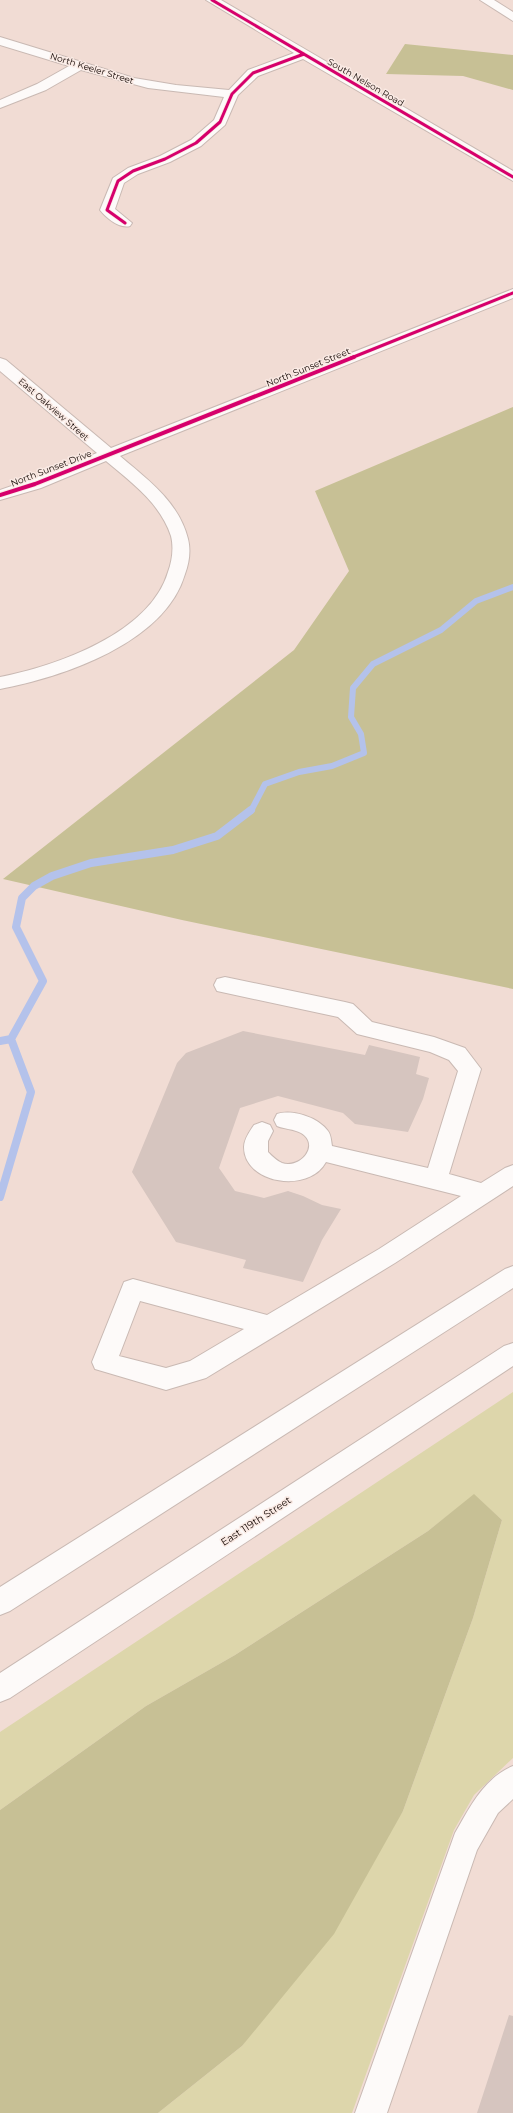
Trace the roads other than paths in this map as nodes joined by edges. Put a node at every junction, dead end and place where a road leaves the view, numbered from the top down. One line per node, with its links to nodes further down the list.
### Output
1 (212, 0): 5 (street, South Nelson Road)
2 (486, 0): 3 (street)
3 (513, 16)
4 (0, 41): 6 (street, North Keeler Street)
5 (304, 54): 7 (street); 9 (street, South Nelson Road)
6 (80, 65): 7 (street, North Keeler Street); 8 (street)
7 (232, 94): 10 (street)
8 (0, 104)
9 (513, 177)
10 (125, 223)
11 (513, 293): 13 (street, North Sunset Street)
12 (0, 363): 13 (street, East Oakview Street)
13 (108, 455): 14 (street, North Sunset Drive); 15 (street, East Oakview Street)
14 (0, 495)
15 (0, 684)
16 (225, 985): 21 (street)
17 (285, 1120): 19 (street)
18 (262, 1131): 19 (street)
19 (320, 1152): 21 (street)
20 (513, 1174): 22 (street)
21 (436, 1179): 22 (street)
22 (483, 1193): 24 (street)
23 (513, 1276): 26 (street)
24 (269, 1326): 24 (street)
25 (513, 1353): 27 (street, East 119th Street)
26 (0, 1602)
27 (0, 1689)
28 (513, 1780): 29 (street)
29 (370, 2113)

